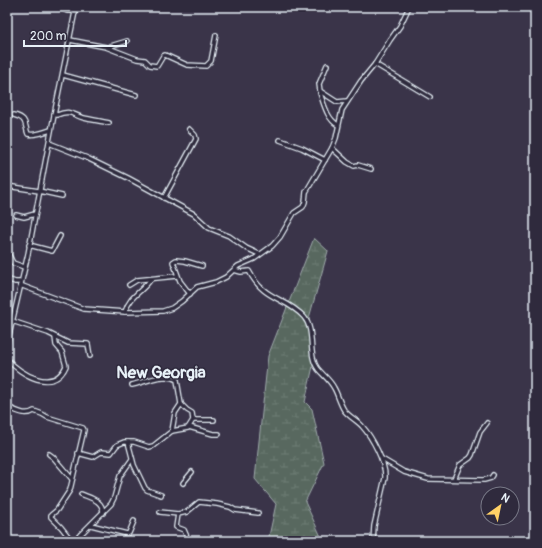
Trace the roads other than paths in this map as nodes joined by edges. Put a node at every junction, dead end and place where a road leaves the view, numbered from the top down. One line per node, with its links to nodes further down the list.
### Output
1 (60, 7): 3 (street)
2 (409, 7): 8 (street)
3 (76, 9): 5 (street)
4 (216, 36): 7 (street)
5 (70, 40): 7 (street); 10 (street)
6 (127, 41): 7 (street)
7 (106, 47)
8 (375, 64): 13 (street); 14 (street)
9 (327, 65): 11 (street)
10 (63, 75): 12 (street); 17 (street)
11 (320, 92): 15 (street); 20 (street)
12 (136, 95)
13 (430, 97)
14 (347, 101): 15 (street); 16 (street)
15 (337, 102): 16 (street)
16 (342, 110): 20 (street)
17 (54, 114): 19 (street); 22 (street)
18 (14, 115): 22 (street)
19 (109, 123)
20 (338, 125): 25 (street)
21 (189, 129): 31 (street)
22 (51, 130): 24 (street)
23 (280, 140): 26 (street)
24 (49, 143): 29 (street); 31 (street)
25 (332, 148): 26 (street); 27 (street)
26 (325, 160): 36 (street)
27 (371, 169)
28 (7, 186): 29 (street)
29 (39, 191): 30 (street); 32 (street)
30 (62, 196)
31 (164, 198): 36 (street)
32 (35, 214): 33 (street); 35 (street)
33 (16, 215)
34 (60, 236): 35 (street)
35 (28, 254): 41 (street)
36 (259, 254): 42 (street)
37 (9, 255): 39 (street)
38 (7, 261): 39 (street)
39 (13, 263): 41 (street)
40 (202, 266): 43 (street)
41 (24, 267): 46 (street)
42 (234, 270): 48 (street); 69 (street)
43 (177, 276): 45 (street); 48 (street)
44 (7, 279): 46 (street)
45 (151, 279): 47 (street); 49 (street)
46 (21, 284): 49 (street); 50 (street)
47 (129, 285)
48 (190, 294): 49 (street)
49 (125, 312)
50 (12, 321): 52 (street); 53 (street)
51 (7, 324): 52 (street)
52 (11, 327): 54 (street)
53 (55, 337): 55 (street); 56 (street)
54 (7, 344)
55 (90, 356)
56 (7, 359)
57 (132, 385): 58 (street)
58 (181, 404): 60 (street); 64 (street)
59 (7, 407): 67 (street)
60 (193, 420): 61 (street); 63 (street)
61 (214, 420)
62 (487, 423): 73 (street)
63 (189, 427): 64 (street); 65 (street)
64 (172, 431): 66 (street)
65 (219, 434)
66 (128, 442): 67 (street); 70 (street)
67 (78, 453): 74 (street)
68 (49, 454): 74 (street)
69 (380, 456): 73 (street); 86 (street)
70 (132, 459): 77 (street); 79 (street)
71 (192, 472): 75 (street)
72 (493, 475): 73 (street)
73 (454, 478)
74 (72, 479): 84 (street)
75 (183, 483)
76 (81, 494): 79 (street)
77 (161, 494)
78 (160, 512): 81 (street)
79 (103, 513): 83 (street)
80 (258, 513): 81 (street)
81 (178, 514): 85 (street)
82 (134, 521): 83 (street)
83 (91, 524): 84 (street)
84 (73, 541)
85 (187, 541)
86 (373, 541)

